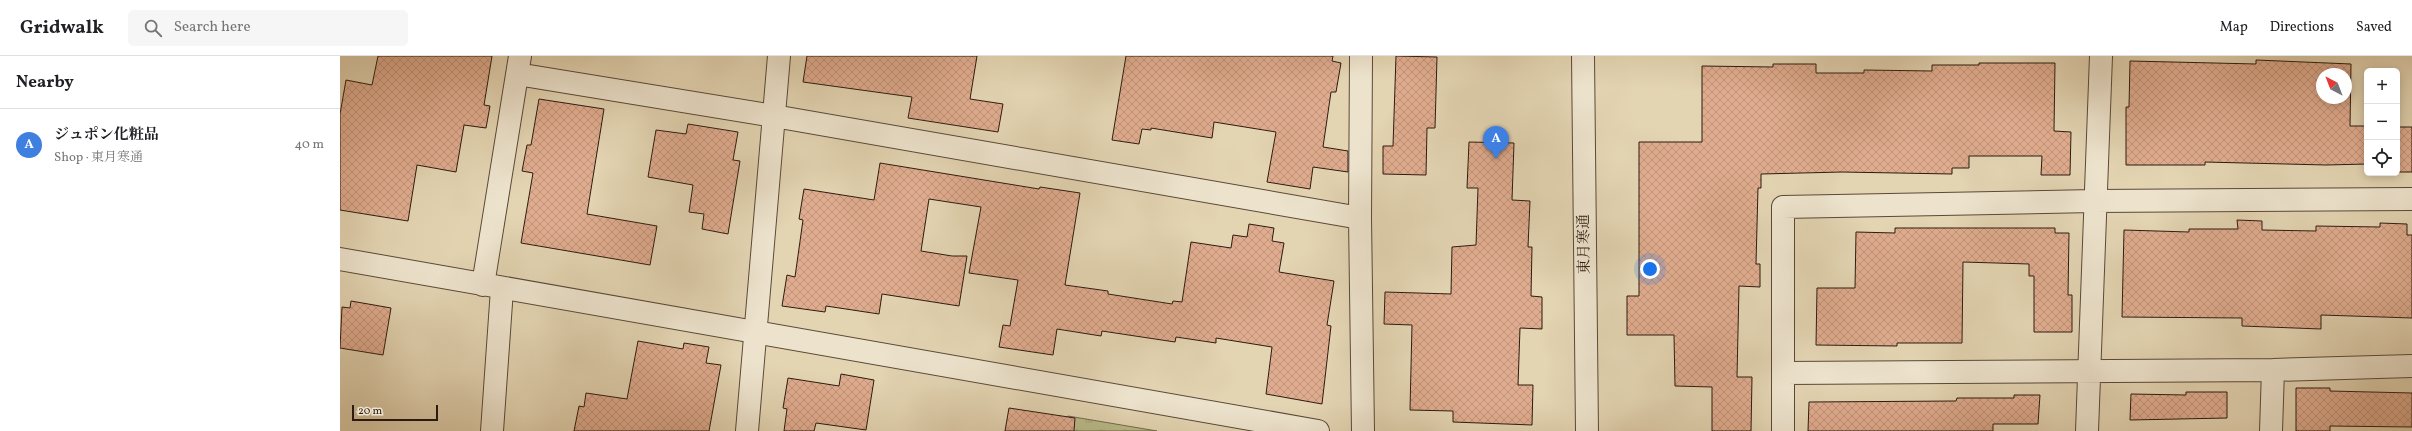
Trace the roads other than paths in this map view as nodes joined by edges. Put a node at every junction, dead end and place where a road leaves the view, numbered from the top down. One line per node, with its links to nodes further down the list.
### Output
1 (779, 56): 6 (street)
2 (1361, 56): 9 (street)
3 (1583, 56): 21 (street, 東月寒通)
4 (2101, 56): 8 (street)
5 (519, 65): 6 (street); 11 (street)
6 (774, 116): 9 (street); 12 (street)
7 (2412, 199): 8 (street)
8 (2094, 201): 14 (street); 16 (street)
9 (1360, 218): 20 (street)
10 (340, 259): 11 (street)
11 (493, 287): 12 (street); 17 (street)
12 (755, 332): 18 (street); 19 (street)
13 (2412, 366): 15 (street)
14 (2089, 370): 15 (street); 16 (street); 23 (street)
15 (2273, 370): 24 (street)
16 (1784, 374): 22 (street)
17 (492, 431)
18 (747, 431)
19 (1318, 431)
20 (1363, 431)
21 (1587, 431)
22 (1783, 431)
23 (2087, 431)
24 (2271, 431)

